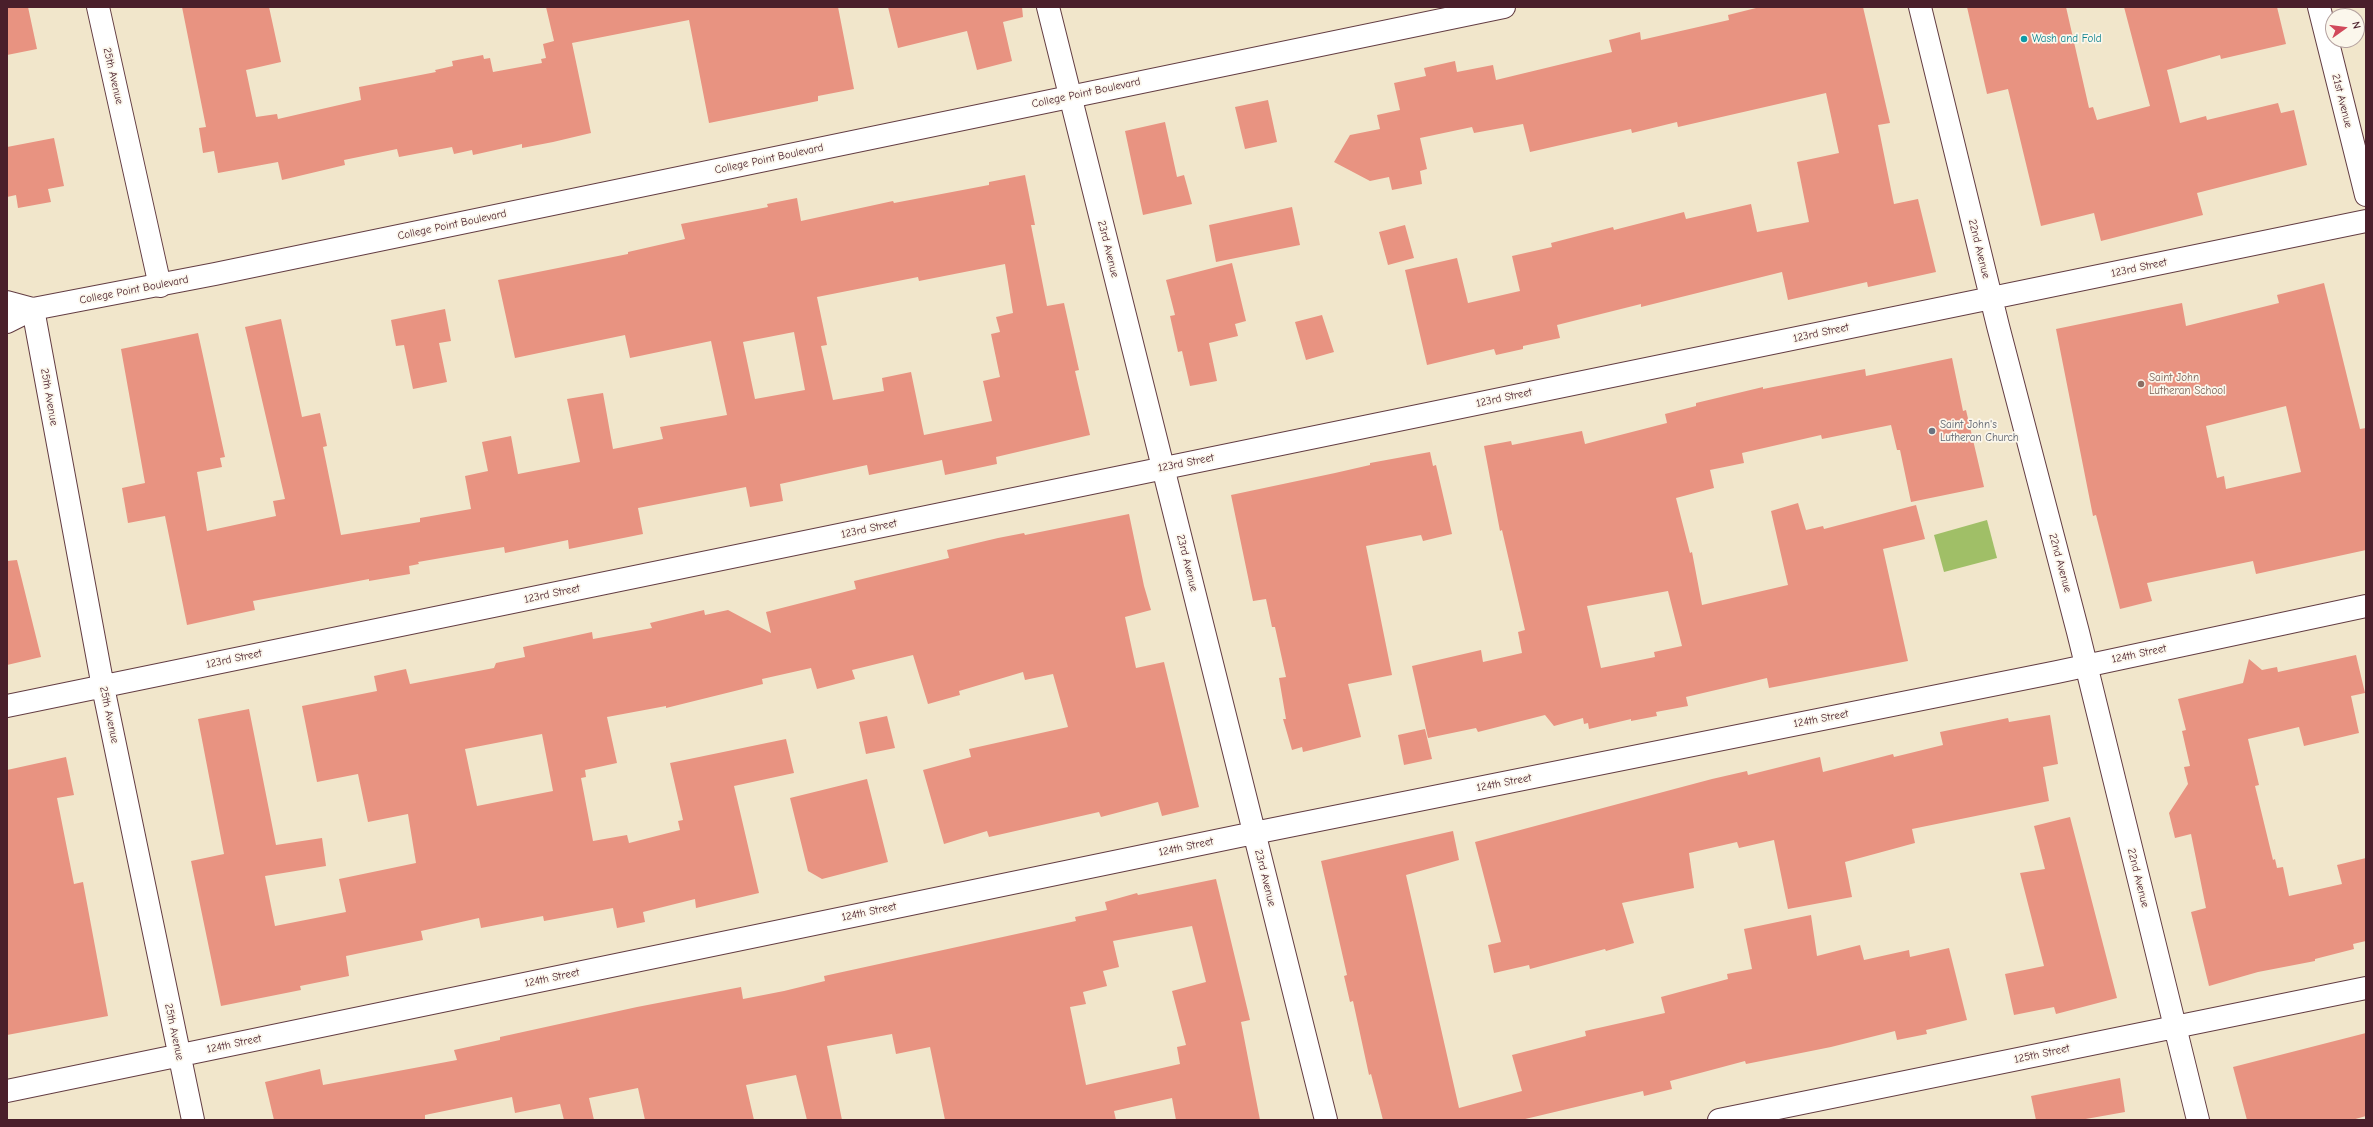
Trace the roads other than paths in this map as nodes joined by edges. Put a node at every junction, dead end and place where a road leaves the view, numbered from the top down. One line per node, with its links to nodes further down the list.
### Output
1 (98, 7): 9 (street, 25th Avenue)
2 (1048, 7): 6 (street, 23rd Avenue)
3 (1504, 7): 6 (street, College Point Boulevard)
4 (1920, 7): 10 (street, 22nd Avenue)
5 (2319, 7): 7 (street, 21st Avenue)
6 (1070, 96): 9 (street, College Point Boulevard); 14 (street, 23rd Avenue)
7 (2366, 195)
8 (2366, 221): 10 (street, 123rd Street)
9 (160, 286): 12 (street, College Point Boulevard)
10 (1992, 299): 14 (street, 123rd Street); 16 (street, 22nd Avenue)
11 (7, 302): 12 (street, College Point Boulevard)
12 (33, 309): 13 (street, College Point Boulevard); 17 (street, 25th Avenue)
13 (7, 322)
14 (1163, 468): 17 (street, 123rd Street); 19 (street, 23rd Avenue)
15 (2366, 606): 16 (street, 124th Street)
16 (2086, 665): 19 (street, 124th Street); 21 (street, 22nd Avenue)
17 (103, 687): 18 (street, 123rd Street); 22 (street, 25th Avenue)
18 (7, 706)
19 (1254, 833): 22 (street, 124th Street); 25 (street, 23rd Avenue)
20 (2366, 988): 21 (street, 125th Street)
21 (2175, 1027): 26 (street, 125th Street); 27 (street, 22nd Avenue)
22 (179, 1055): 23 (street, 124th Street); 24 (street, 25th Avenue)
23 (7, 1091)
24 (193, 1120)
25 (1326, 1120)
26 (1719, 1120)
27 (2198, 1120)

